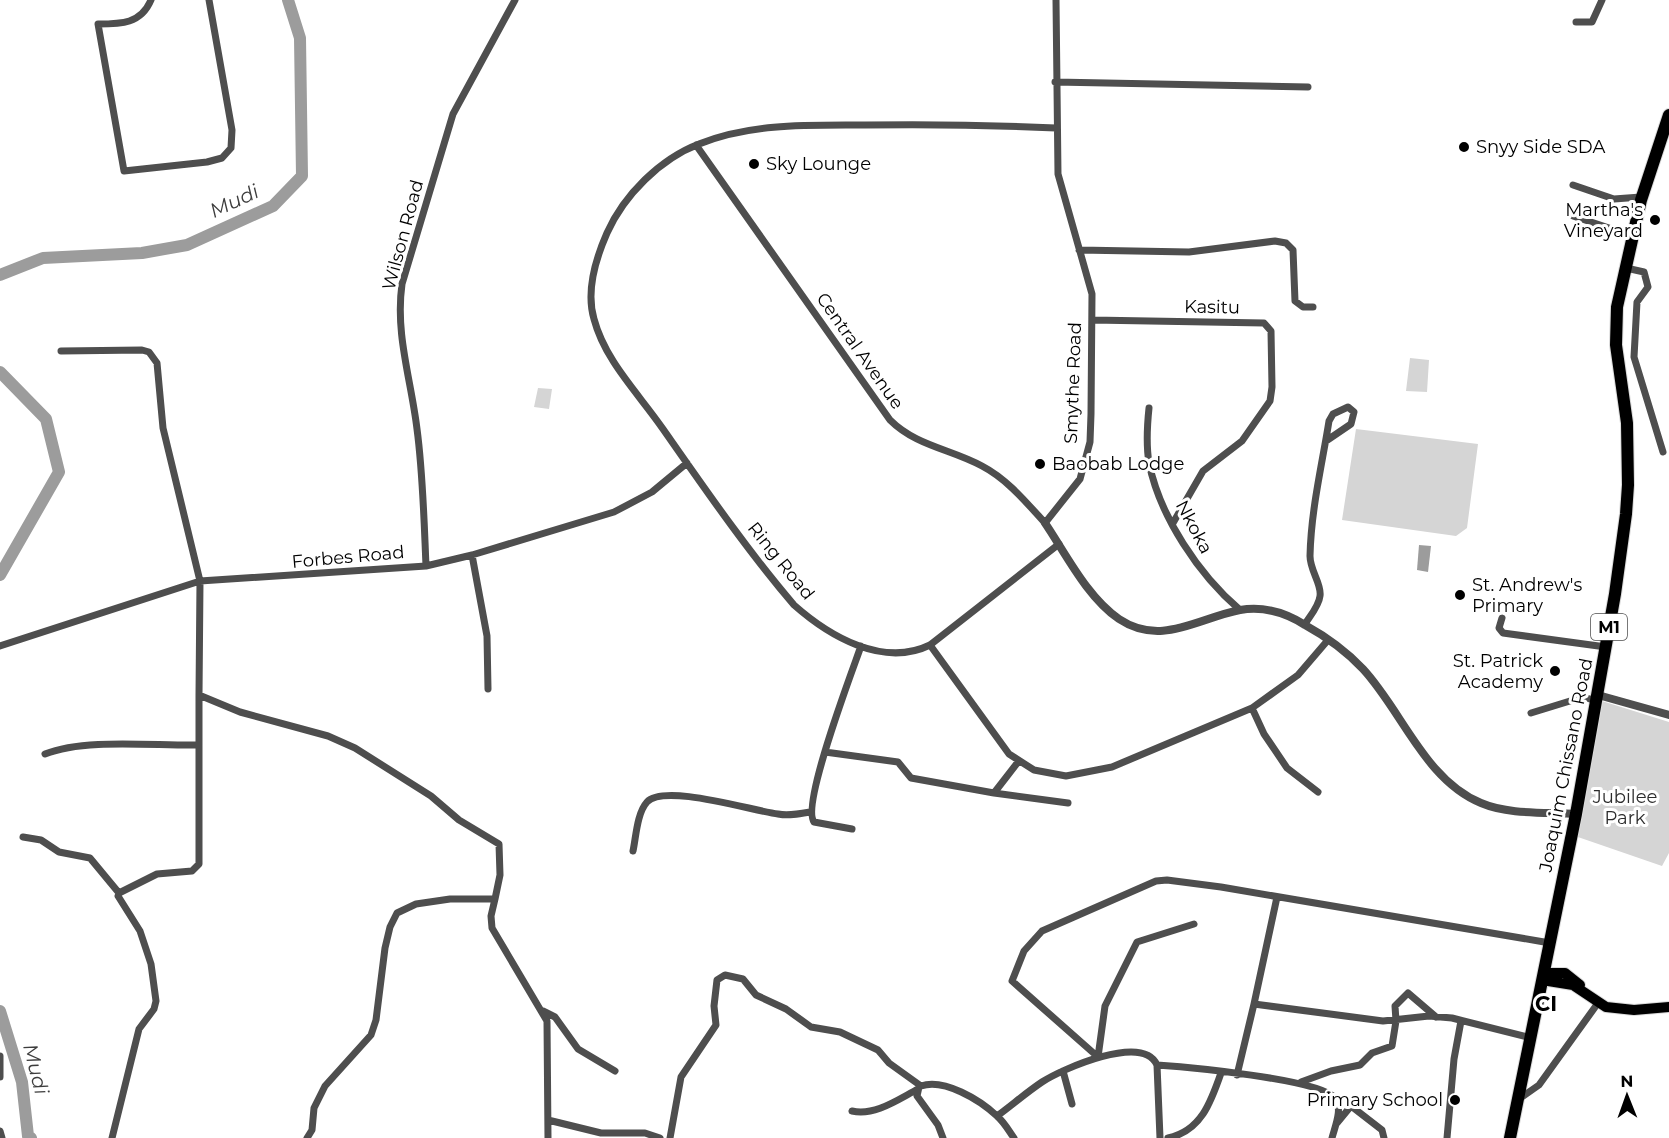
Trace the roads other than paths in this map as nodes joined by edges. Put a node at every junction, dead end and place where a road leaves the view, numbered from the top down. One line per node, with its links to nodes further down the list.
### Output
1 (151, 0): 2 (street)
2 (209, 0)
3 (515, 0): 29 (street, Wilson Road)
4 (1056, 0): 7 (street, Smythe Road)
5 (1602, 0): 6 (street)
6 (1576, 22)
7 (1055, 82): 8 (street); 10 (street, Smythe Road)
8 (1308, 87)
9 (1669, 115): 13 (highway, Joaquim Chissano Road / M1)
10 (1056, 128): 11 (street, Ring Road); 16 (street, Smythe Road)
11 (696, 145): 24 (street, Ring Road); 25 (street, Central Avenue)
12 (1573, 185): 13 (street)
13 (1641, 197): 15 (highway, Joaquim Chissano Road / M1)
14 (1573, 216): 15 (street)
15 (1633, 236): 17 (highway, Joaquim Chissano Road / M1)
16 (1079, 250): 18 (street); 19 (street, Smythe Road)
17 (1626, 268): 23 (street); 38 (highway, Joaquim Chissano Road / M1)
18 (1313, 307)
19 (1092, 320): 25 (street, Smythe Road); 26 (street, Kasitu)
20 (61, 351): 30 (street)
21 (1149, 408): 26 (street, Nkoka)
22 (1326, 441): 22 (street); 33 (street)
23 (1663, 452)
24 (687, 464): 28 (street, Forbes Road); 37 (street, Ring Road)
25 (1045, 523): 27 (street)
26 (1173, 523): 31 (street, Nkoka)
27 (1059, 544): 31 (street); 35 (street, Ring Road)
28 (472, 555): 29 (street, Forbes Road); 39 (street)
29 (426, 566): 30 (street, Forbes Road)
30 (200, 581): 36 (street, Forbes Road); 40 (street)
31 (1240, 610): 33 (street)
32 (1502, 618): 38 (street)
33 (1305, 624): 34 (street)
34 (1328, 640): 42 (street); 53 (street)
35 (930, 645): 37 (street, Ring Road); 48 (street)
36 (0, 646)
37 (861, 646): 46 (street)
38 (1606, 646): 41 (highway, Joaquim Chissano Road / M1)
39 (488, 688)
40 (199, 695): 45 (street); 59 (street)
41 (1597, 698): 43 (street); 44 (street); 53 (highway, Joaquim Chissano Road / M1)
42 (1252, 708): 48 (street); 49 (street)
43 (1532, 713)
44 (1669, 715)
45 (199, 745): 47 (street); 57 (street)
46 (825, 752): 50 (street); 52 (street)
47 (45, 754)
48 (1018, 762): 50 (street)
49 (1318, 792)
50 (994, 793): 51 (street)
51 (1068, 803)
52 (810, 812): 54 (street); 56 (street)
53 (1576, 814): 61 (highway, Joaquim Chissano Road / M1)
54 (852, 829)
55 (23, 837): 57 (street)
56 (633, 851)
57 (119, 893): 89 (street)
58 (1277, 897): 61 (street); 64 (street); 72 (street)
59 (495, 899): 66 (street); 90 (street)
60 (1194, 924): 72 (street)
61 (1550, 943): 62 (highway, Joaquim Chissano Road / M1)
62 (1543, 977): 63 (main road); 70 (highway, Joaquim Chissano Road / M1)
63 (1594, 1000): 65 (main road); 81 (street)
64 (1254, 1004): 68 (street); 77 (street)
65 (1669, 1007)
66 (543, 1011): 74 (street); 85 (street)
67 (1436, 1017): 68 (street); 68 (street); 69 (street)
68 (1396, 1021): 79 (street)
69 (1461, 1021): 70 (street); 100 (street)
70 (1532, 1039): 81 (highway, Joaquim Chissano Road / M1)
71 (0, 1056): 78 (street)
72 (1098, 1057): 73 (street); 75 (street)
73 (1157, 1065): 76 (street); 96 (street)
74 (615, 1071)
75 (1063, 1071): 82 (street); 84 (street)
76 (1221, 1073): 77 (street); 97 (street)
77 (1237, 1075): 79 (street)
78 (0, 1077)
79 (1298, 1083): 86 (street)
80 (920, 1087): 83 (street); 84 (street); 93 (street); 94 (street)
81 (1519, 1099): 101 (highway, Joaquim Chissano Road / M1)
82 (1072, 1104)
83 (852, 1111)
84 (997, 1116): 95 (street)
85 (548, 1120): 91 (street); 92 (street)
86 (1337, 1124): 98 (street); 99 (street)
87 (0, 1131): 88 (street)
88 (2, 1138)
89 (112, 1138)
90 (307, 1138)
91 (548, 1138)
92 (660, 1138)
93 (670, 1138)
94 (943, 1138)
95 (1014, 1138)
96 (1160, 1138)
97 (1168, 1138)
98 (1332, 1138)
99 (1384, 1138)
100 (1447, 1138)
101 (1510, 1138)

